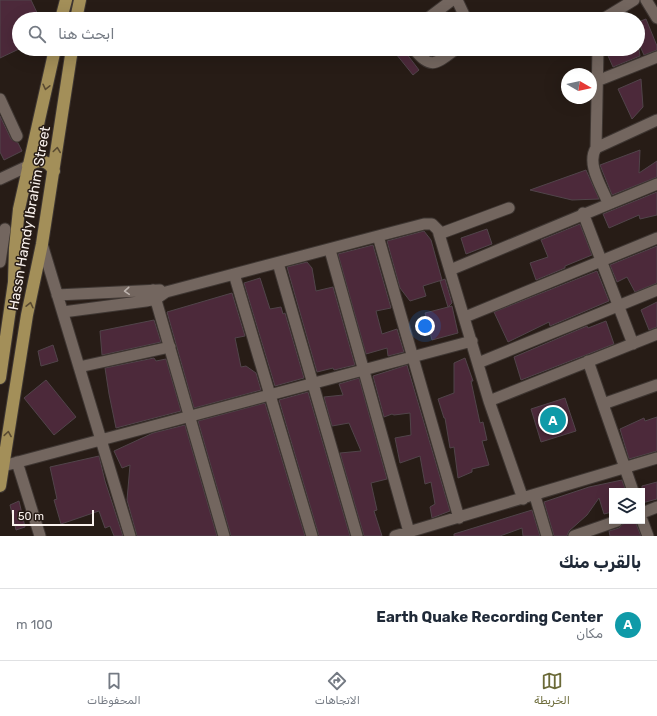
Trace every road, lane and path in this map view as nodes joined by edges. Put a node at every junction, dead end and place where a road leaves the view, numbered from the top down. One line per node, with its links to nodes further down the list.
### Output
1 (452, 0): 7 (street)
2 (457, 0): 8 (street)
3 (634, 0): 9 (street)
4 (646, 0): 10 (street)
5 (64, 9): 6 (main road)
6 (78, 10)
7 (436, 12)
8 (463, 12)
9 (614, 12)
10 (657, 18)
11 (53, 56): 22 (main road, Hassn Hamdy Ibrahim Street, one-way to 22)
12 (71, 56): 23 (main road, Hassn Hamdy Ibrahim Street, one-way to 12)
13 (419, 56): 14 (street)
14 (447, 56)
15 (598, 56): 17 (street)
16 (657, 57): 17 (street)
17 (598, 81): 21 (street)
18 (0, 99): 20 (street)
19 (657, 120): 21 (street)
20 (17, 136)
21 (596, 148): 26 (street)
22 (28, 166): 23 (main road); 24 (street); 29 (main road, Hassn Hamdy Ibrahim Street)
23 (54, 171): 33 (main road, Hassn Hamdy Ibrahim Street)
24 (0, 179)
25 (657, 184): 26 (street)
26 (608, 203): 28 (street)
27 (510, 208): 30 (street)
28 (583, 213): 35 (street); 38 (street)
29 (7, 230): 36 (street); 55 (main road, Hassn Hamdy Ibrahim Street)
30 (439, 234): 31 (street); 38 (street)
31 (378, 236): 34 (street); 50 (street)
32 (657, 238): 35 (street)
33 (42, 244): 42 (street); 65 (main road, Hassn Hamdy Ibrahim Street, one-way to 33)
34 (330, 250): 37 (street); 54 (street)
35 (602, 261): 43 (street); 45 (street)
36 (0, 262)
37 (278, 263): 39 (street); 56 (street)
38 (450, 270): 45 (street)
39 (234, 274): 41 (street); 58 (street)
40 (657, 290): 43 (street)
41 (154, 294): 42 (street, one-way to 42); 44 (street); 49 (street)
42 (57, 295): 44 (street)
43 (619, 305): 48 (street); 52 (street)
44 (63, 312): 53 (street)
45 (465, 317): 47 (street)
46 (657, 334): 48 (street)
47 (472, 341): 50 (street); 52 (street)
48 (633, 344): 51 (street)
49 (170, 347): 53 (street); 61 (street)
50 (413, 357): 54 (street); 73 (street)
51 (588, 361): 59 (street); 60 (street)
52 (478, 363): 59 (street)
53 (79, 367): 62 (street)
54 (364, 370): 56 (street); 76 (street)
55 (0, 378)
56 (313, 383): 58 (street); 81 (street)
57 (657, 385): 60 (street)
58 (270, 395): 61 (street); 80 (street)
59 (489, 401): 70 (street)
60 (603, 404): 66 (street)
61 (190, 416): 62 (street); 79 (street)
62 (101, 440): 64 (street); 78 (street)
63 (657, 458): 66 (street)
64 (17, 462): 65 (street); 77 (street)
65 (3, 466): 67 (main road, Hassn Hamdy Ibrahim Street)
66 (625, 469): 68 (street); 69 (street)
67 (0, 486)
68 (631, 488)
69 (535, 496): 70 (street); 83 (street)
70 (523, 498): 73 (street)
71 (657, 507): 72 (street)
72 (645, 511)
73 (459, 518): 76 (street)
74 (609, 524): 84 (street)
75 (644, 524): 85 (street)
76 (409, 532): 82 (street)
77 (40, 536)
78 (130, 536)
79 (224, 536)
80 (312, 536)
81 (357, 536)
82 (396, 536)
83 (547, 536)
84 (574, 536)
85 (648, 536)

